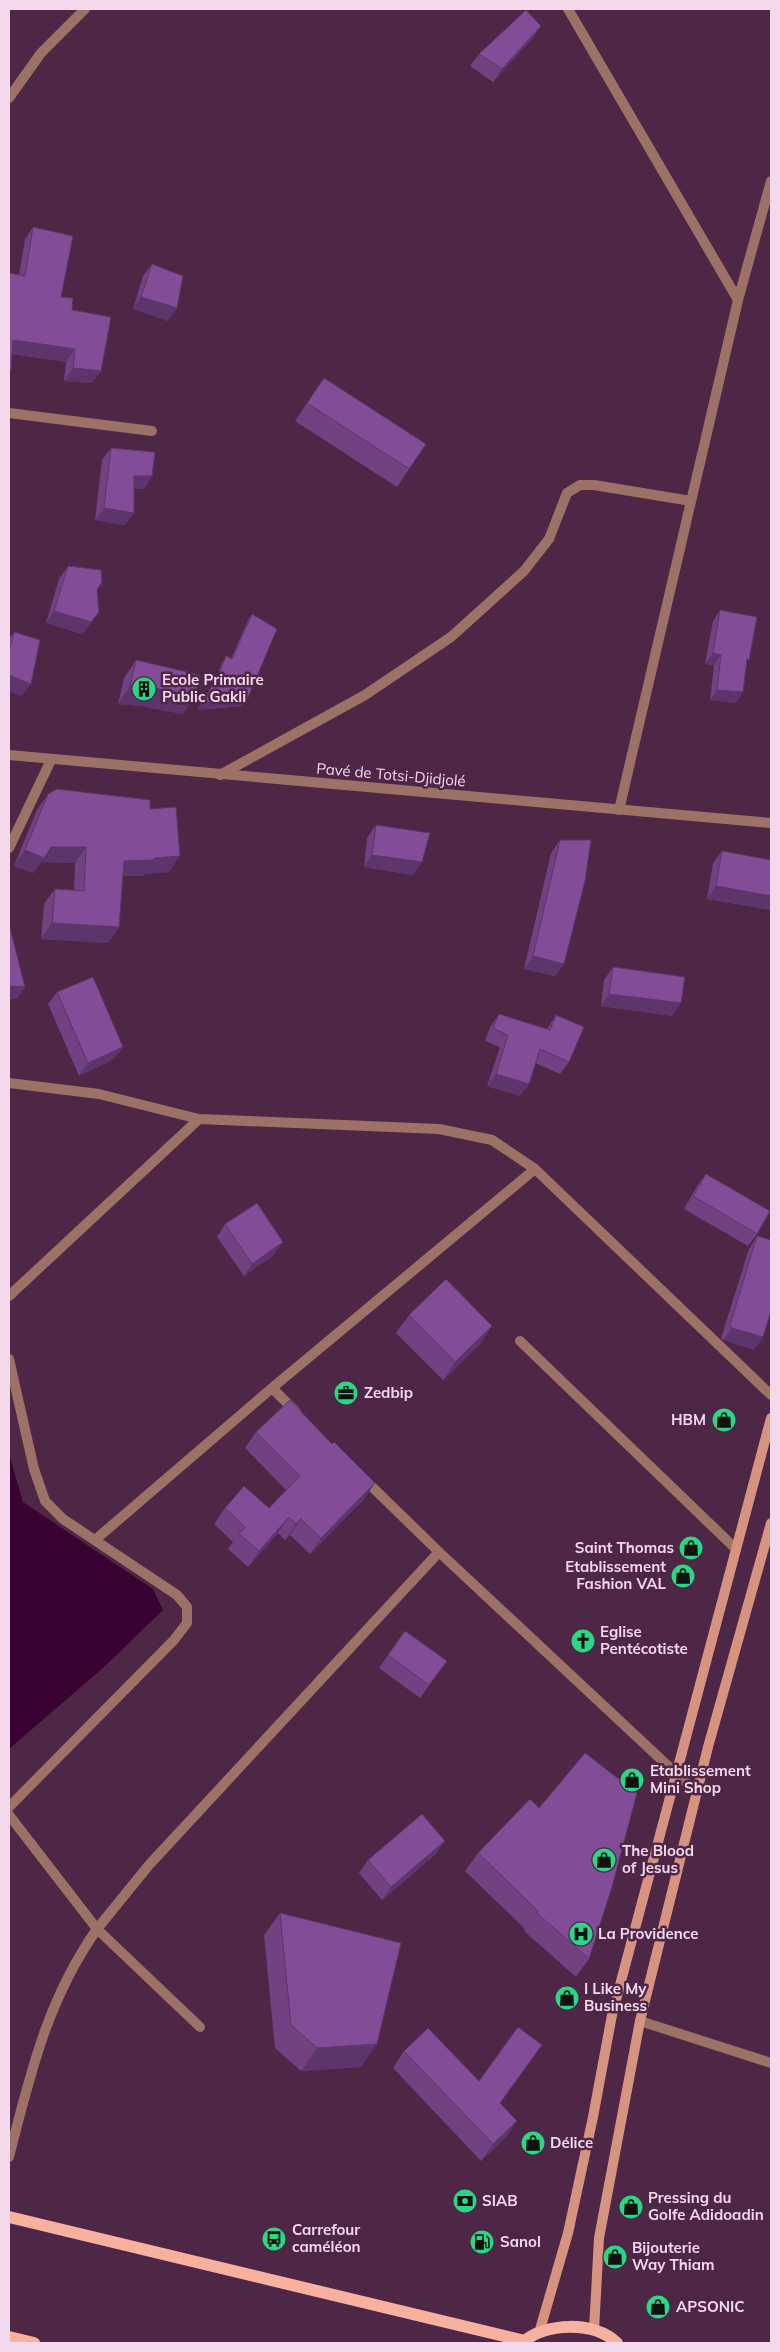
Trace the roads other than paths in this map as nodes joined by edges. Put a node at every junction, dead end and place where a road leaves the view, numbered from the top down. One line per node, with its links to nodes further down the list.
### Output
1 (85, 9): 3 (street)
2 (568, 9): 5 (street)
3 (9, 98)
4 (771, 181): 5 (street)
5 (738, 300): 8 (street)
6 (9, 413): 7 (street)
7 (152, 431)
8 (691, 501): 11 (street); 12 (street)
9 (9, 755): 10 (street, Pavé de Totsi-Djidjolé)
10 (51, 760): 11 (street, Pavé de Totsi-Djidjolé); 14 (street)
11 (220, 775): 12 (street, Pavé de Totsi-Djidjolé)
12 (619, 810): 13 (street, Pavé de Totsi-Djidjolé)
13 (771, 822)
14 (9, 848)
15 (9, 1083): 16 (street)
16 (199, 1119): 17 (street); 18 (street)
17 (535, 1168): 21 (street); 22 (street)
18 (9, 1296)
19 (520, 1341): 28 (street)
20 (9, 1359): 27 (street)
21 (272, 1388): 24 (street); 27 (street)
22 (771, 1394)
23 (771, 1418): 28 (main road)
24 (306, 1422)
25 (356, 1470): 29 (street)
26 (771, 1523): 31 (main road)
27 (94, 1540): 32 (street)
28 (736, 1549): 30 (main road)
29 (439, 1552): 30 (street); 34 (street)
30 (675, 1774): 31 (street); 41 (main road)
31 (697, 1793): 35 (main road)
32 (9, 1807)
33 (9, 1815): 34 (street)
34 (97, 1929): 36 (street); 38 (street)
35 (640, 2021): 37 (street); 40 (main road)
36 (200, 2027)
37 (771, 2063)
38 (9, 2157)
39 (9, 2217): 43 (main road)
40 (594, 2330): 41 (main road); 45 (main road)
41 (539, 2333): 43 (main road)
42 (9, 2338): 44 (main road)
43 (523, 2342)
44 (34, 2343)
45 (618, 2343)

